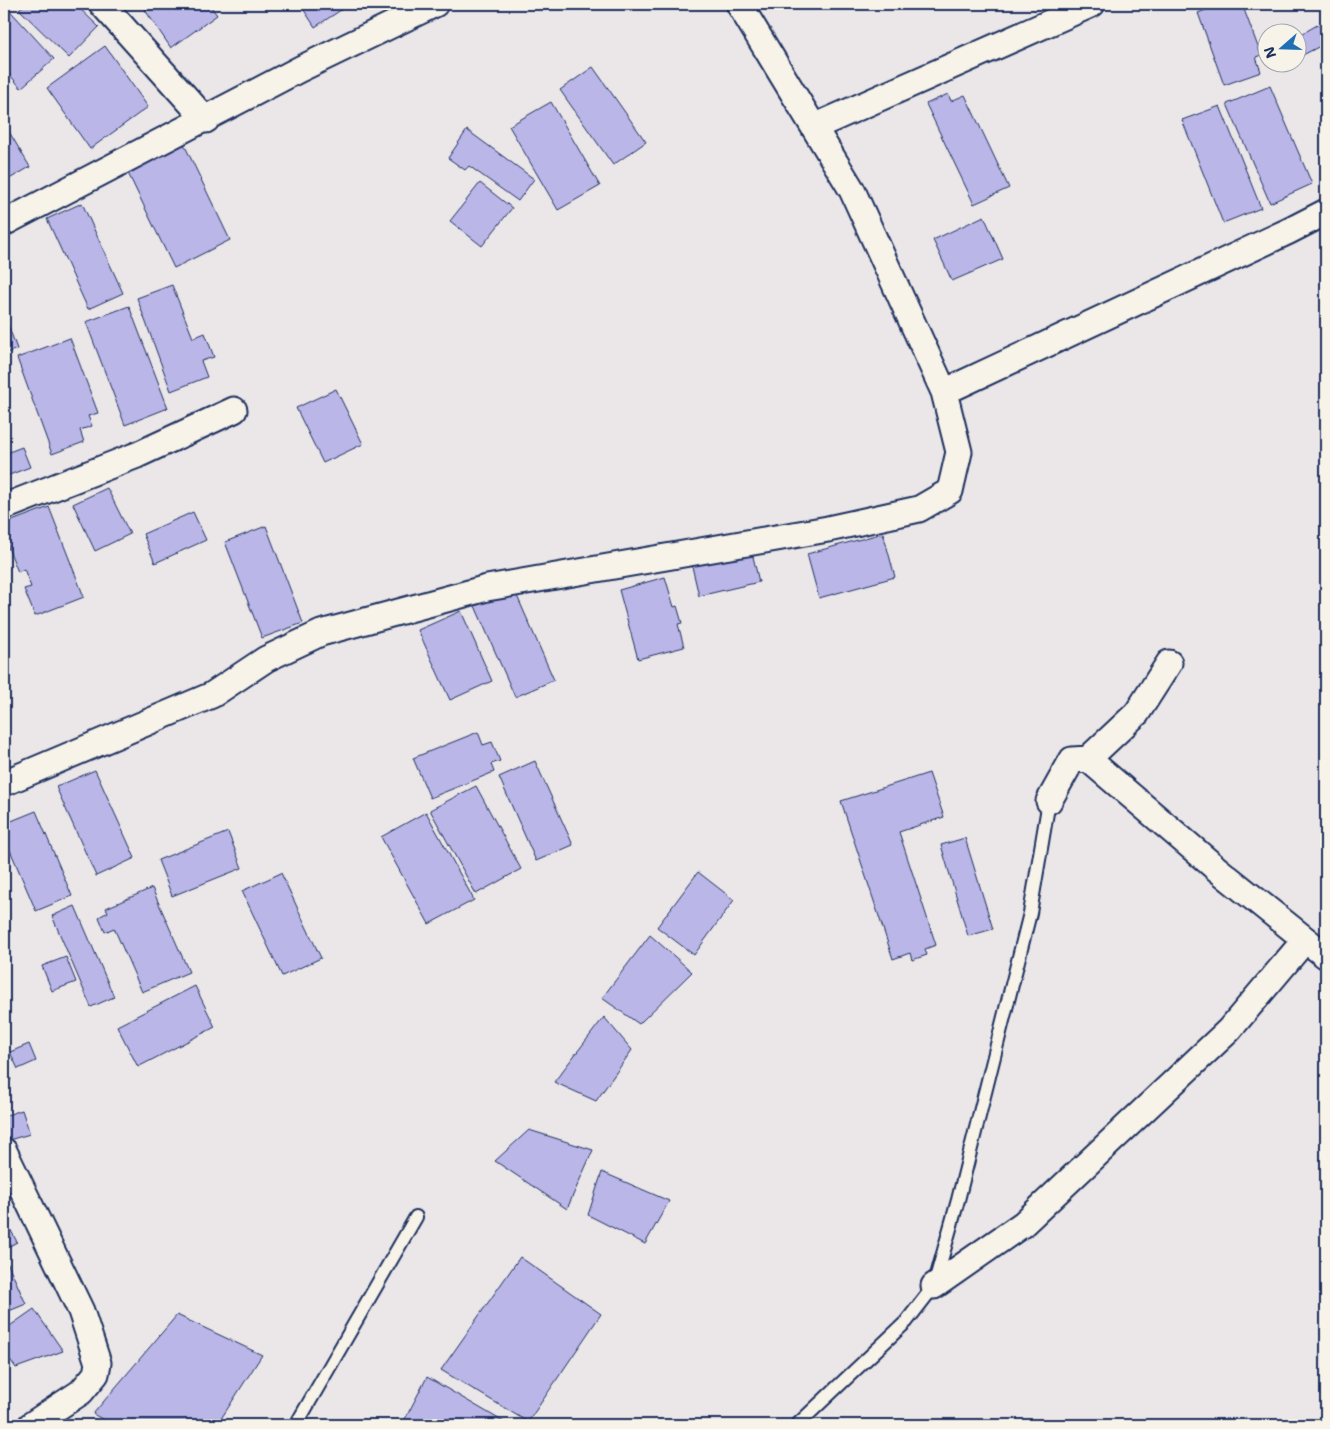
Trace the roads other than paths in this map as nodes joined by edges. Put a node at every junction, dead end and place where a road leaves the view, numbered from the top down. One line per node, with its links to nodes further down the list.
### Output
1 (102, 4): 5 (street)
2 (435, 4): 5 (street)
3 (739, 4): 6 (street)
4 (1090, 4): 6 (street)
5 (206, 120): 8 (street)
6 (814, 126): 9 (street)
7 (1326, 212): 9 (street)
8 (4, 223)
9 (944, 392): 14 (street)
10 (234, 410): 11 (street)
11 (4, 507)
12 (1169, 662): 13 (street)
13 (1088, 759): 15 (street); 16 (street)
14 (4, 783)
15 (1050, 801): 20 (lane)
16 (1305, 940): 17 (street); 20 (street)
17 (1326, 956)
18 (4, 1151): 21 (street)
19 (416, 1217): 22 (lane)
20 (934, 1286): 23 (lane)
21 (30, 1425)
22 (296, 1425)
23 (797, 1425)

